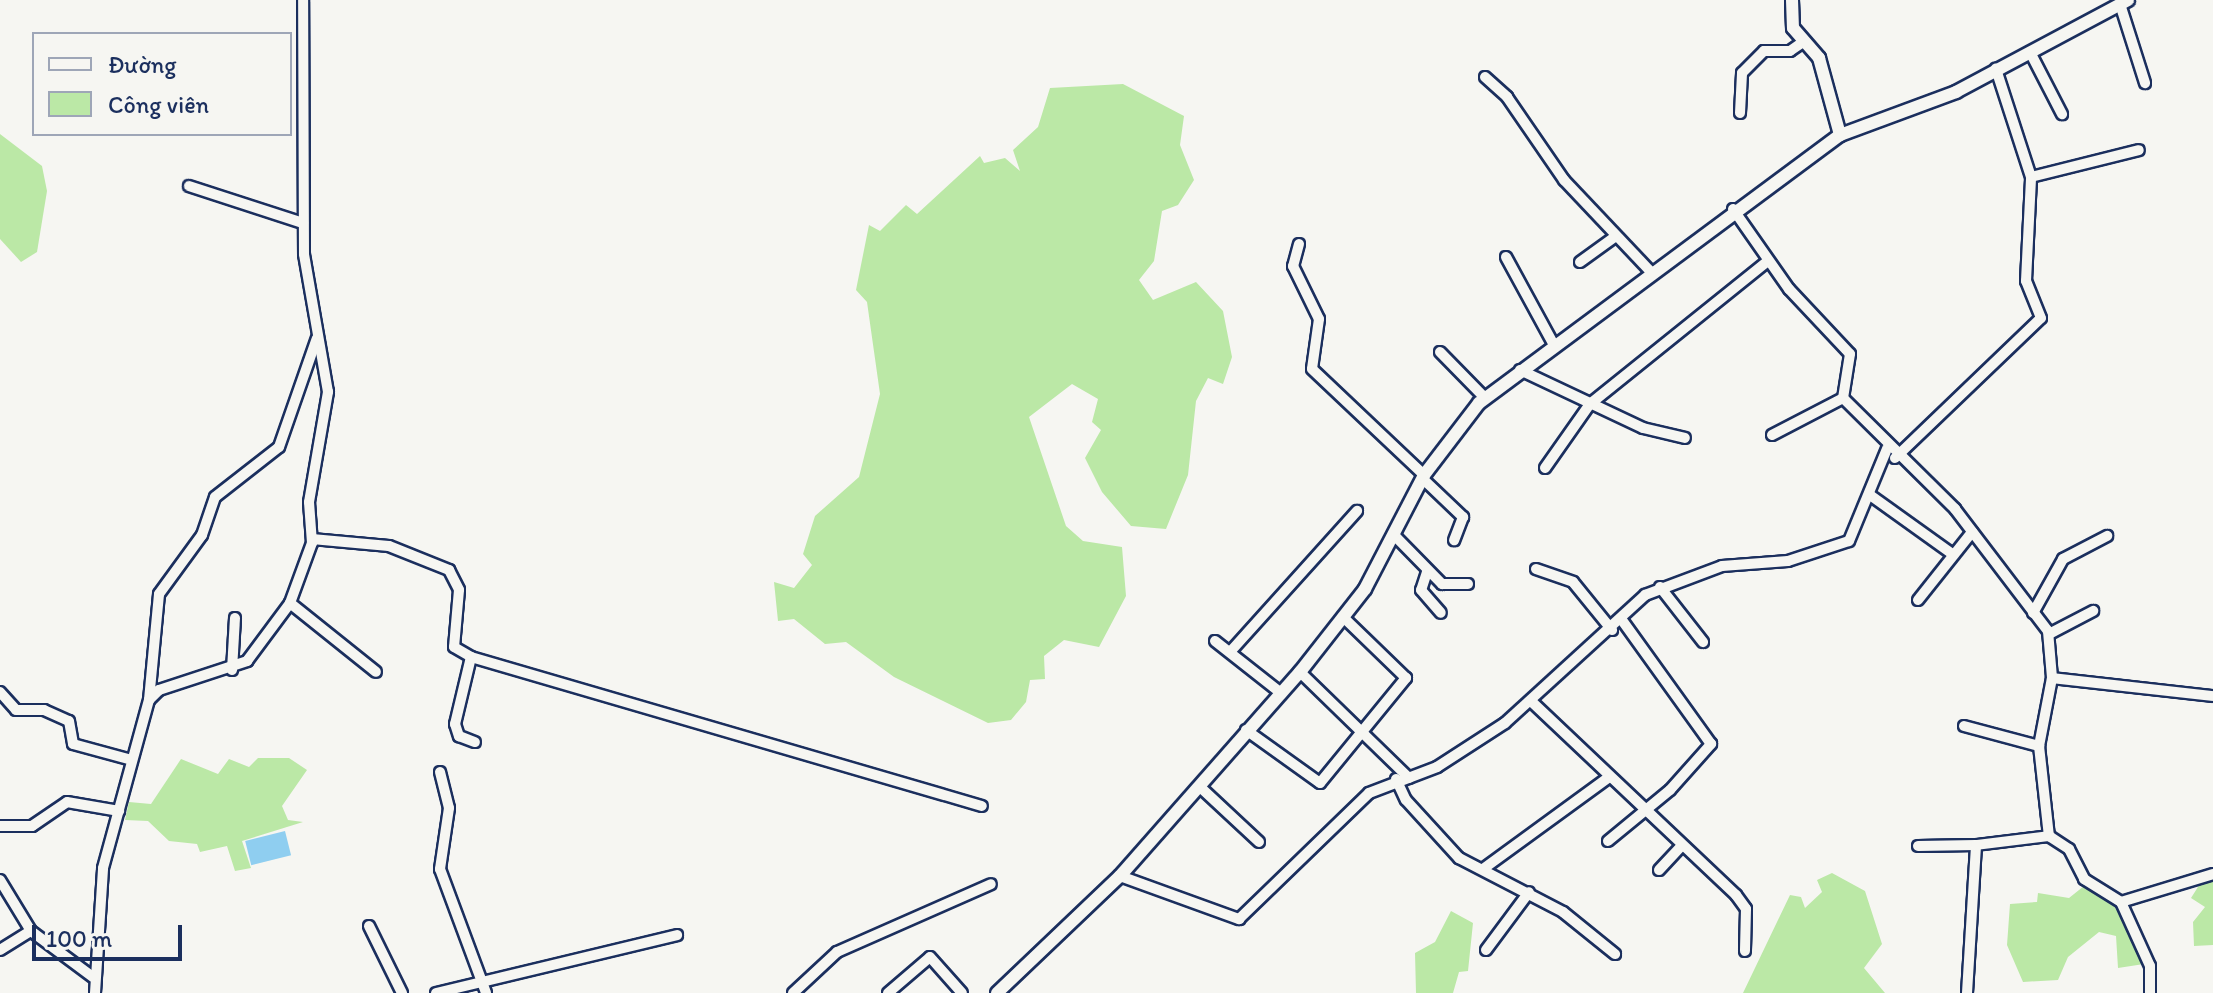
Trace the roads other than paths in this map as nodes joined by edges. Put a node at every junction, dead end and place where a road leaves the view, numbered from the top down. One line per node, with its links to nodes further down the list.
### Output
1 (303, 0): 16 (street)
2 (1792, 0): 4 (street)
3 (2124, 2): 5 (street); 8 (street)
4 (1799, 38): 9 (street); 11 (street)
5 (2030, 52): 6 (street); 10 (street)
6 (1996, 69): 11 (street); 13 (street)
7 (1485, 77): 17 (street)
8 (2145, 83)
9 (1740, 113)
10 (2062, 114)
11 (1840, 135): 15 (street)
12 (2139, 150): 13 (street)
13 (2031, 177): 33 (street)
14 (189, 186): 16 (street)
15 (1733, 209): 20 (street); 22 (street)
16 (303, 223): 23 (street)
17 (1616, 236): 21 (street); 22 (street)
18 (1299, 244): 35 (street)
19 (1506, 257): 24 (street)
20 (1768, 261): 28 (street); 29 (street)
21 (1580, 262)
22 (1651, 272): 24 (street)
23 (317, 338): 41 (street); 69 (street)
24 (1555, 347): 26 (street)
25 (1440, 352): 27 (street)
26 (1520, 370): 27 (street); 29 (street)
27 (1485, 398): 35 (street)
28 (1843, 398): 30 (street); 32 (street)
29 (1590, 404): 31 (street); 34 (street)
30 (1772, 435)
31 (1685, 438)
32 (1887, 449): 33 (street); 36 (street)
33 (1895, 458): 38 (street)
34 (1545, 468)
35 (1423, 476): 39 (street); 42 (street)
36 (1870, 495): 43 (street); 47 (street)
37 (1357, 511): 60 (street)
38 (1972, 532): 43 (street); 52 (street)
39 (1394, 535): 45 (street); 53 (street)
40 (2107, 536): 52 (street)
41 (312, 539): 49 (street); 61 (street)
42 (1454, 540)
43 (1951, 553): 48 (street)
44 (1536, 569): 56 (street)
45 (1427, 572): 46 (street); 51 (street)
46 (1468, 584)
47 (1660, 587): 55 (street); 59 (street)
48 (1918, 600)
49 (290, 603): 62 (street); 63 (street)
50 (2093, 611): 57 (street)
51 (1441, 613)
52 (2033, 613): 57 (street)
53 (1343, 617): 64 (street); 72 (street)
54 (235, 618): 62 (street)
55 (1622, 620): 56 (street); 84 (street)
56 (1612, 630): 70 (street)
57 (2049, 634): 65 (street)
58 (1215, 641): 60 (street)
59 (1703, 642)
60 (1230, 652): 67 (street)
61 (471, 657): 74 (street); 82 (street)
62 (232, 670): 69 (street)
63 (376, 672)
64 (1300, 672): 67 (street); 72 (street)
65 (2052, 678): 68 (street); 75 (street)
66 (0, 692): 76 (street)
67 (1281, 693): 73 (street)
68 (2213, 696)
69 (149, 700): 76 (street)
70 (1532, 702): 78 (street); 79 (street)
71 (1964, 726): 75 (street)
72 (1365, 729): 73 (street); 79 (street)
73 (1246, 730): 81 (street)
74 (475, 742)
75 (2039, 746): 86 (street)
76 (132, 760): 83 (street)
77 (440, 772): 108 (street)
78 (1609, 777): 84 (street); 92 (street)
79 (1409, 778): 80 (street)
80 (1396, 779): 92 (street); 95 (street)
81 (1199, 786): 88 (street); 95 (street)
82 (982, 806)
83 (119, 811): 85 (street); 107 (street)
84 (1646, 812): 87 (street); 89 (street)
85 (0, 826)
86 (2049, 836): 90 (street); 99 (street)
87 (1608, 841)
88 (1259, 842)
89 (1682, 845): 93 (street); 105 (street)
90 (1976, 845): 91 (street); 116 (street)
91 (1918, 846)
92 (1483, 869): 98 (street)
93 (1659, 870)
94 (2213, 874): 99 (street)
95 (1120, 876): 115 (street)
96 (0, 880): 101 (street)
97 (991, 884): 112 (street)
98 (1529, 892): 104 (street); 106 (street)
99 (2121, 902): 117 (street)
100 (369, 926): 110 (street)
101 (31, 931): 103 (street); 107 (street)
102 (677, 935): 108 (street)
103 (0, 950)
104 (1486, 950)
105 (1745, 951)
106 (1615, 954)
107 (93, 977): 109 (street)
108 (485, 988): 111 (street)
109 (95, 993)
110 (402, 993)
111 (436, 993)
112 (793, 993)
113 (888, 993): 114 (street)
114 (962, 993)
115 (997, 993)
116 (1967, 993)
117 (2150, 993)

